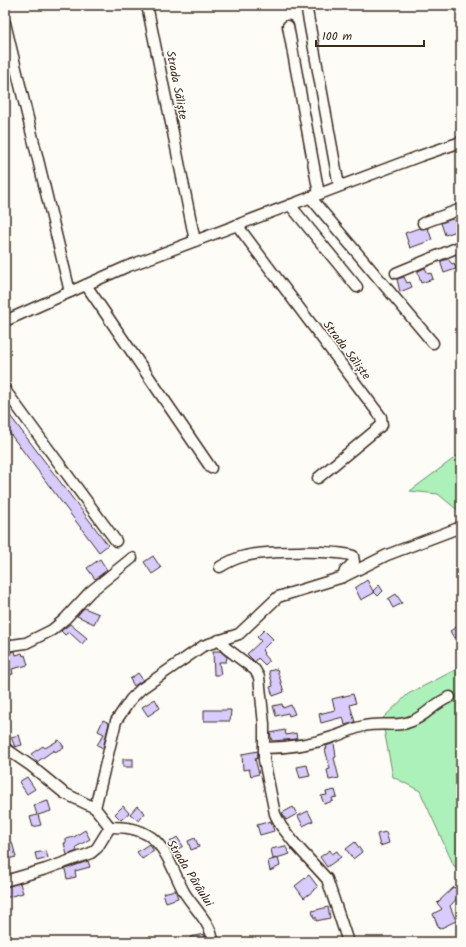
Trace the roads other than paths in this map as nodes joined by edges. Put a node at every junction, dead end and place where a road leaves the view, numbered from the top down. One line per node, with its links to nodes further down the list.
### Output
1 (147, 5): 12 (street, Strada Săliște)
2 (306, 5): 6 (street)
3 (5, 23): 17 (street)
4 (288, 26): 7 (street)
5 (461, 142): 6 (street)
6 (339, 186): 7 (street)
7 (314, 196): 8 (street); 19 (street)
8 (290, 205): 11 (street); 16 (street)
9 (461, 209): 10 (street)
10 (423, 223)
11 (237, 225): 12 (street); 22 (street, Strada Săliște)
12 (195, 241): 15 (street)
13 (461, 246): 14 (street)
14 (396, 273)
15 (86, 285): 17 (street); 21 (street)
16 (357, 287)
17 (70, 292): 18 (street)
18 (6, 318)
19 (433, 343)
20 (5, 390): 24 (street)
21 (211, 468)
22 (318, 478)
23 (461, 527): 27 (street)
24 (116, 541)
25 (132, 558): 29 (street)
26 (220, 567): 27 (street)
27 (343, 577): 28 (street)
28 (219, 640): 32 (street); 33 (street)
29 (5, 646)
30 (450, 697): 32 (street)
31 (5, 748): 33 (street)
32 (264, 748): 37 (street)
33 (95, 808): 34 (street)
34 (110, 827): 35 (street); 36 (street, Strada Pârâului)
35 (5, 880)
36 (213, 942)
37 (348, 942)

